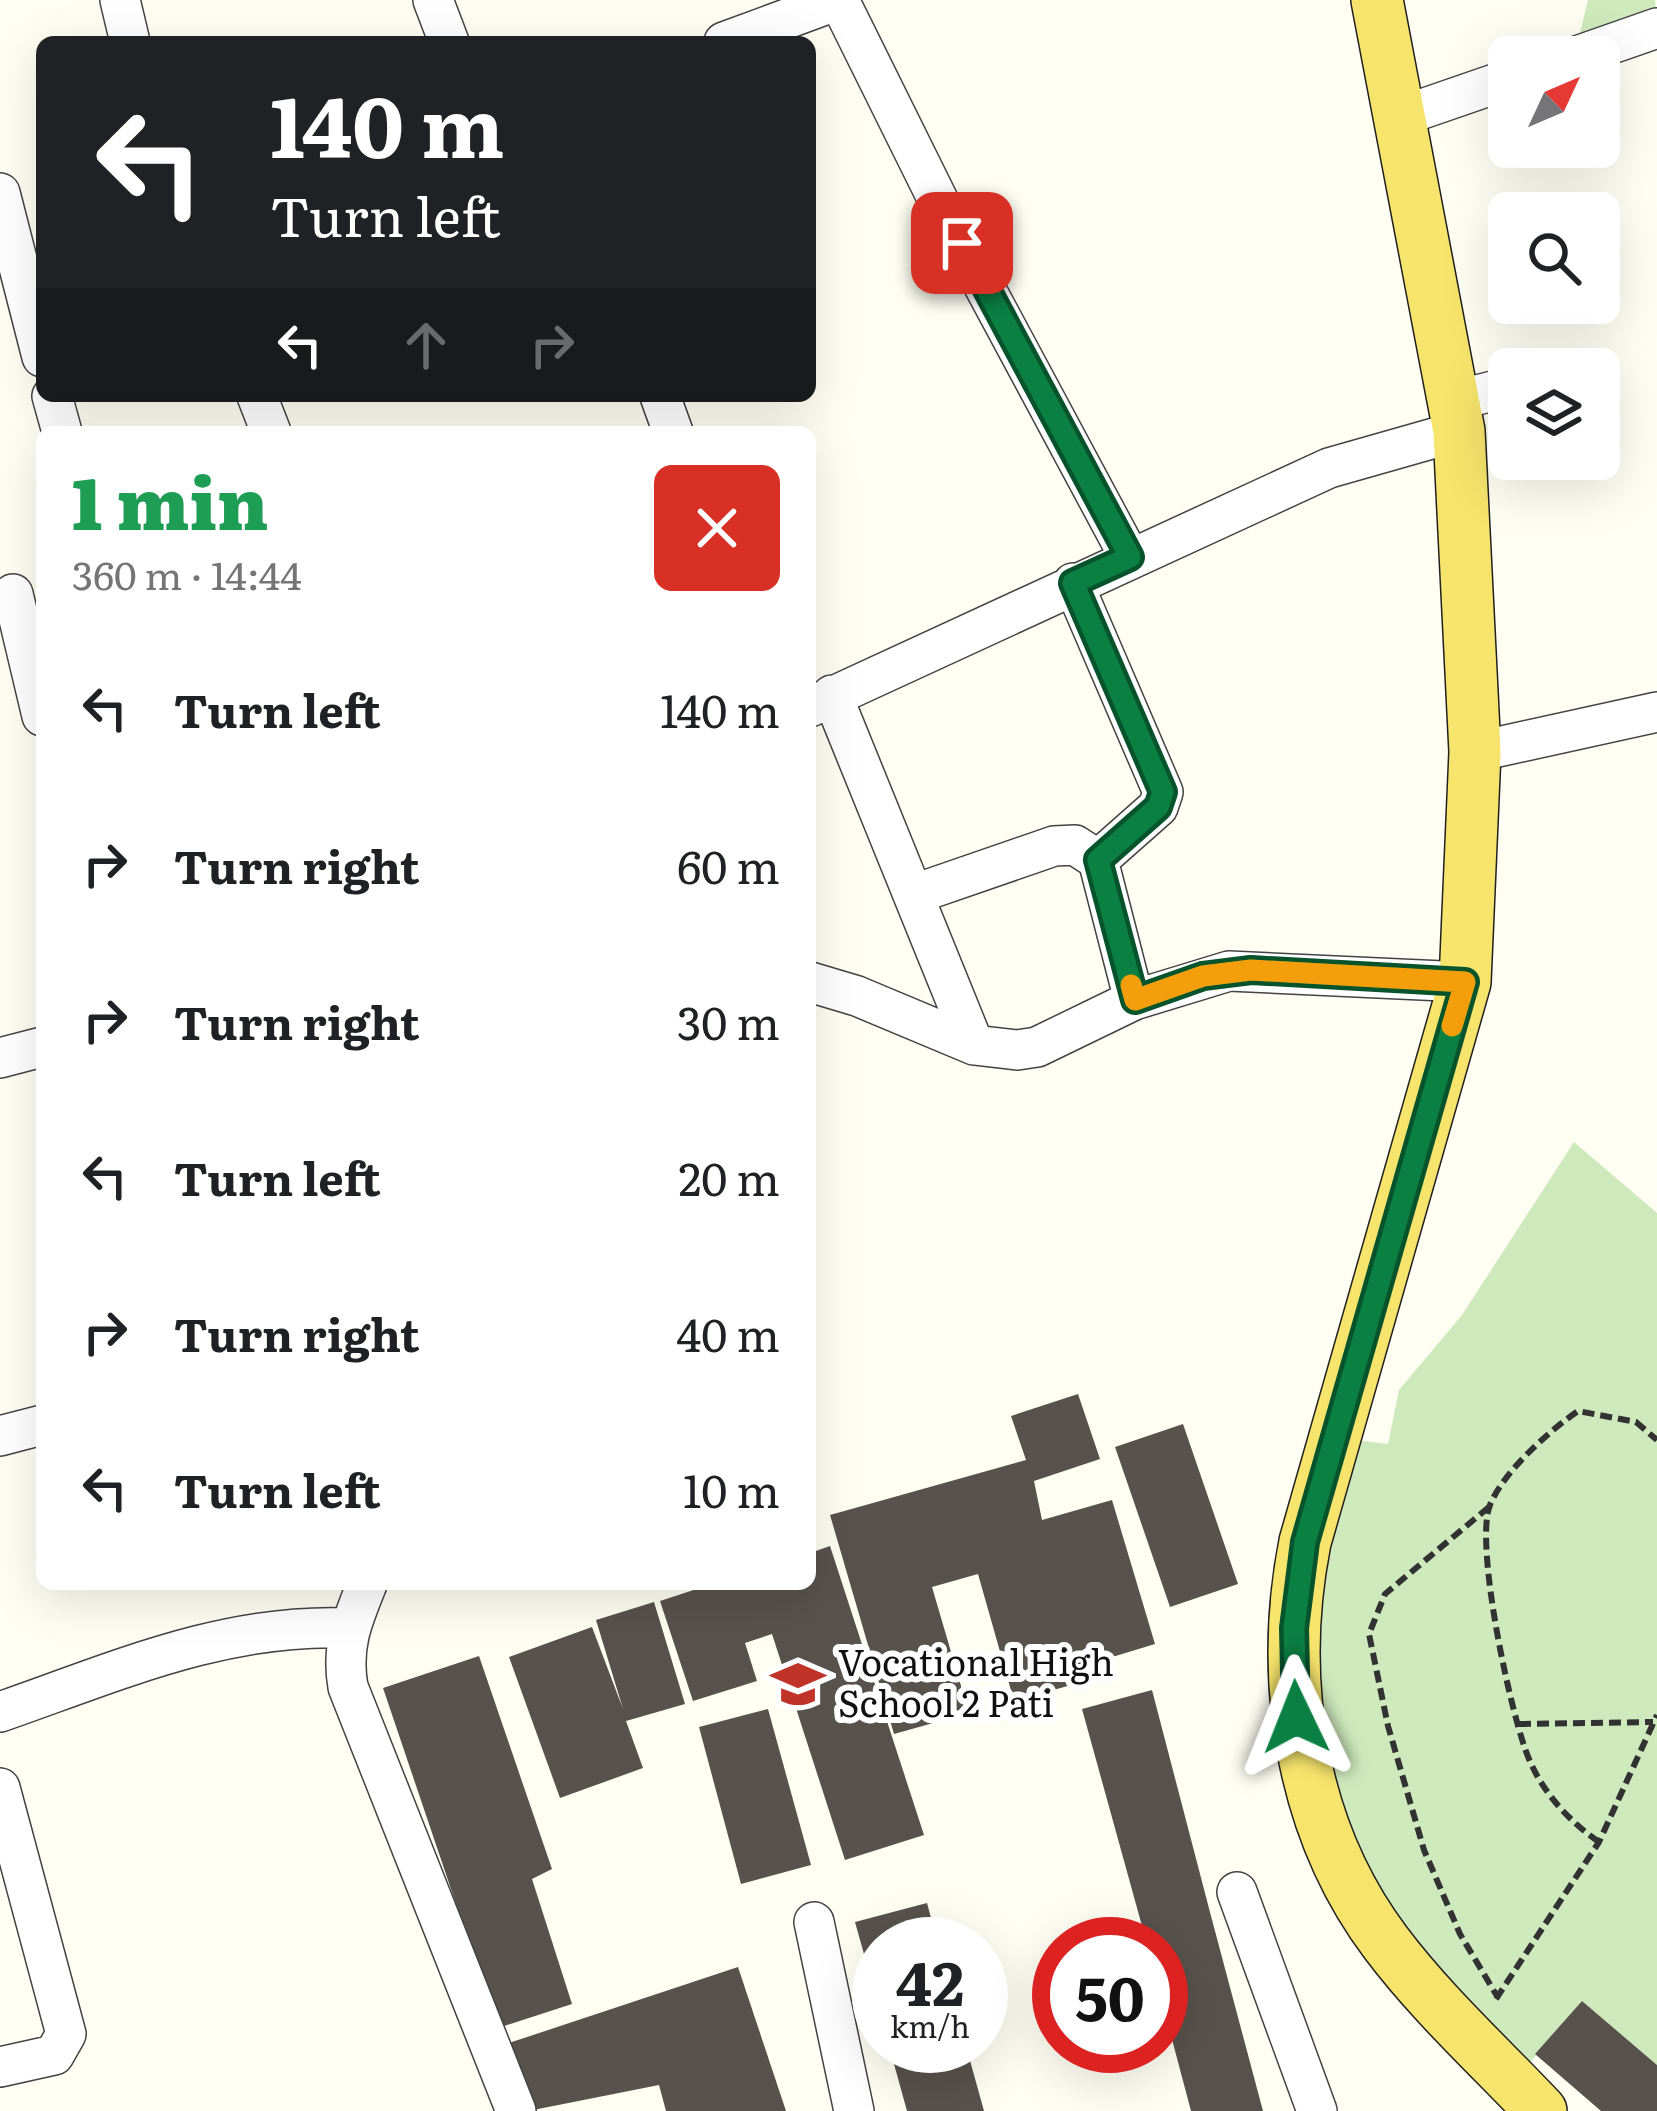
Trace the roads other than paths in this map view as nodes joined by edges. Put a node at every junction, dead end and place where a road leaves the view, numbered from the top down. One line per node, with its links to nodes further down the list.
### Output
1 (120, 0): 6 (street)
2 (433, 0): 7 (street)
3 (838, 0): 8 (street); 16 (street)
4 (1377, 0): 11 (main road)
5 (1657, 28): 9 (street)
6 (129, 36)
7 (447, 36)
8 (740, 36)
9 (1620, 41)
10 (1488, 87): 11 (street)
11 (1399, 117): 15 (main road)
12 (0, 193): 13 (street)
13 (36, 334)
14 (1488, 398): 15 (street)
15 (1456, 416): 16 (street); 22 (main road)
16 (1130, 557): 17 (street)
17 (1073, 583): 20 (street); 23 (street)
18 (18, 591): 19 (street)
19 (36, 685)
20 (821, 701): 24 (street)
21 (1657, 712): 22 (street)
22 (1475, 752): 25 (main road)
23 (1098, 860): 24 (street); 27 (street)
24 (915, 894): 28 (street)
25 (1465, 982): 27 (street); 43 (main road)
26 (816, 984): 28 (street)
27 (1135, 1000): 28 (street)
28 (974, 1045)
29 (36, 1049): 30 (street)
30 (0, 1058)
31 (36, 1427): 32 (street)
32 (0, 1436)
33 (364, 1590): 34 (street)
34 (348, 1628): 35 (street); 40 (street)
35 (0, 1712)
36 (0, 1788): 39 (street)
37 (1237, 1892): 42 (street)
38 (814, 1922): 41 (street)
39 (0, 2067)
40 (516, 2111)
41 (854, 2111)
42 (1317, 2111)
43 (1541, 2111)

